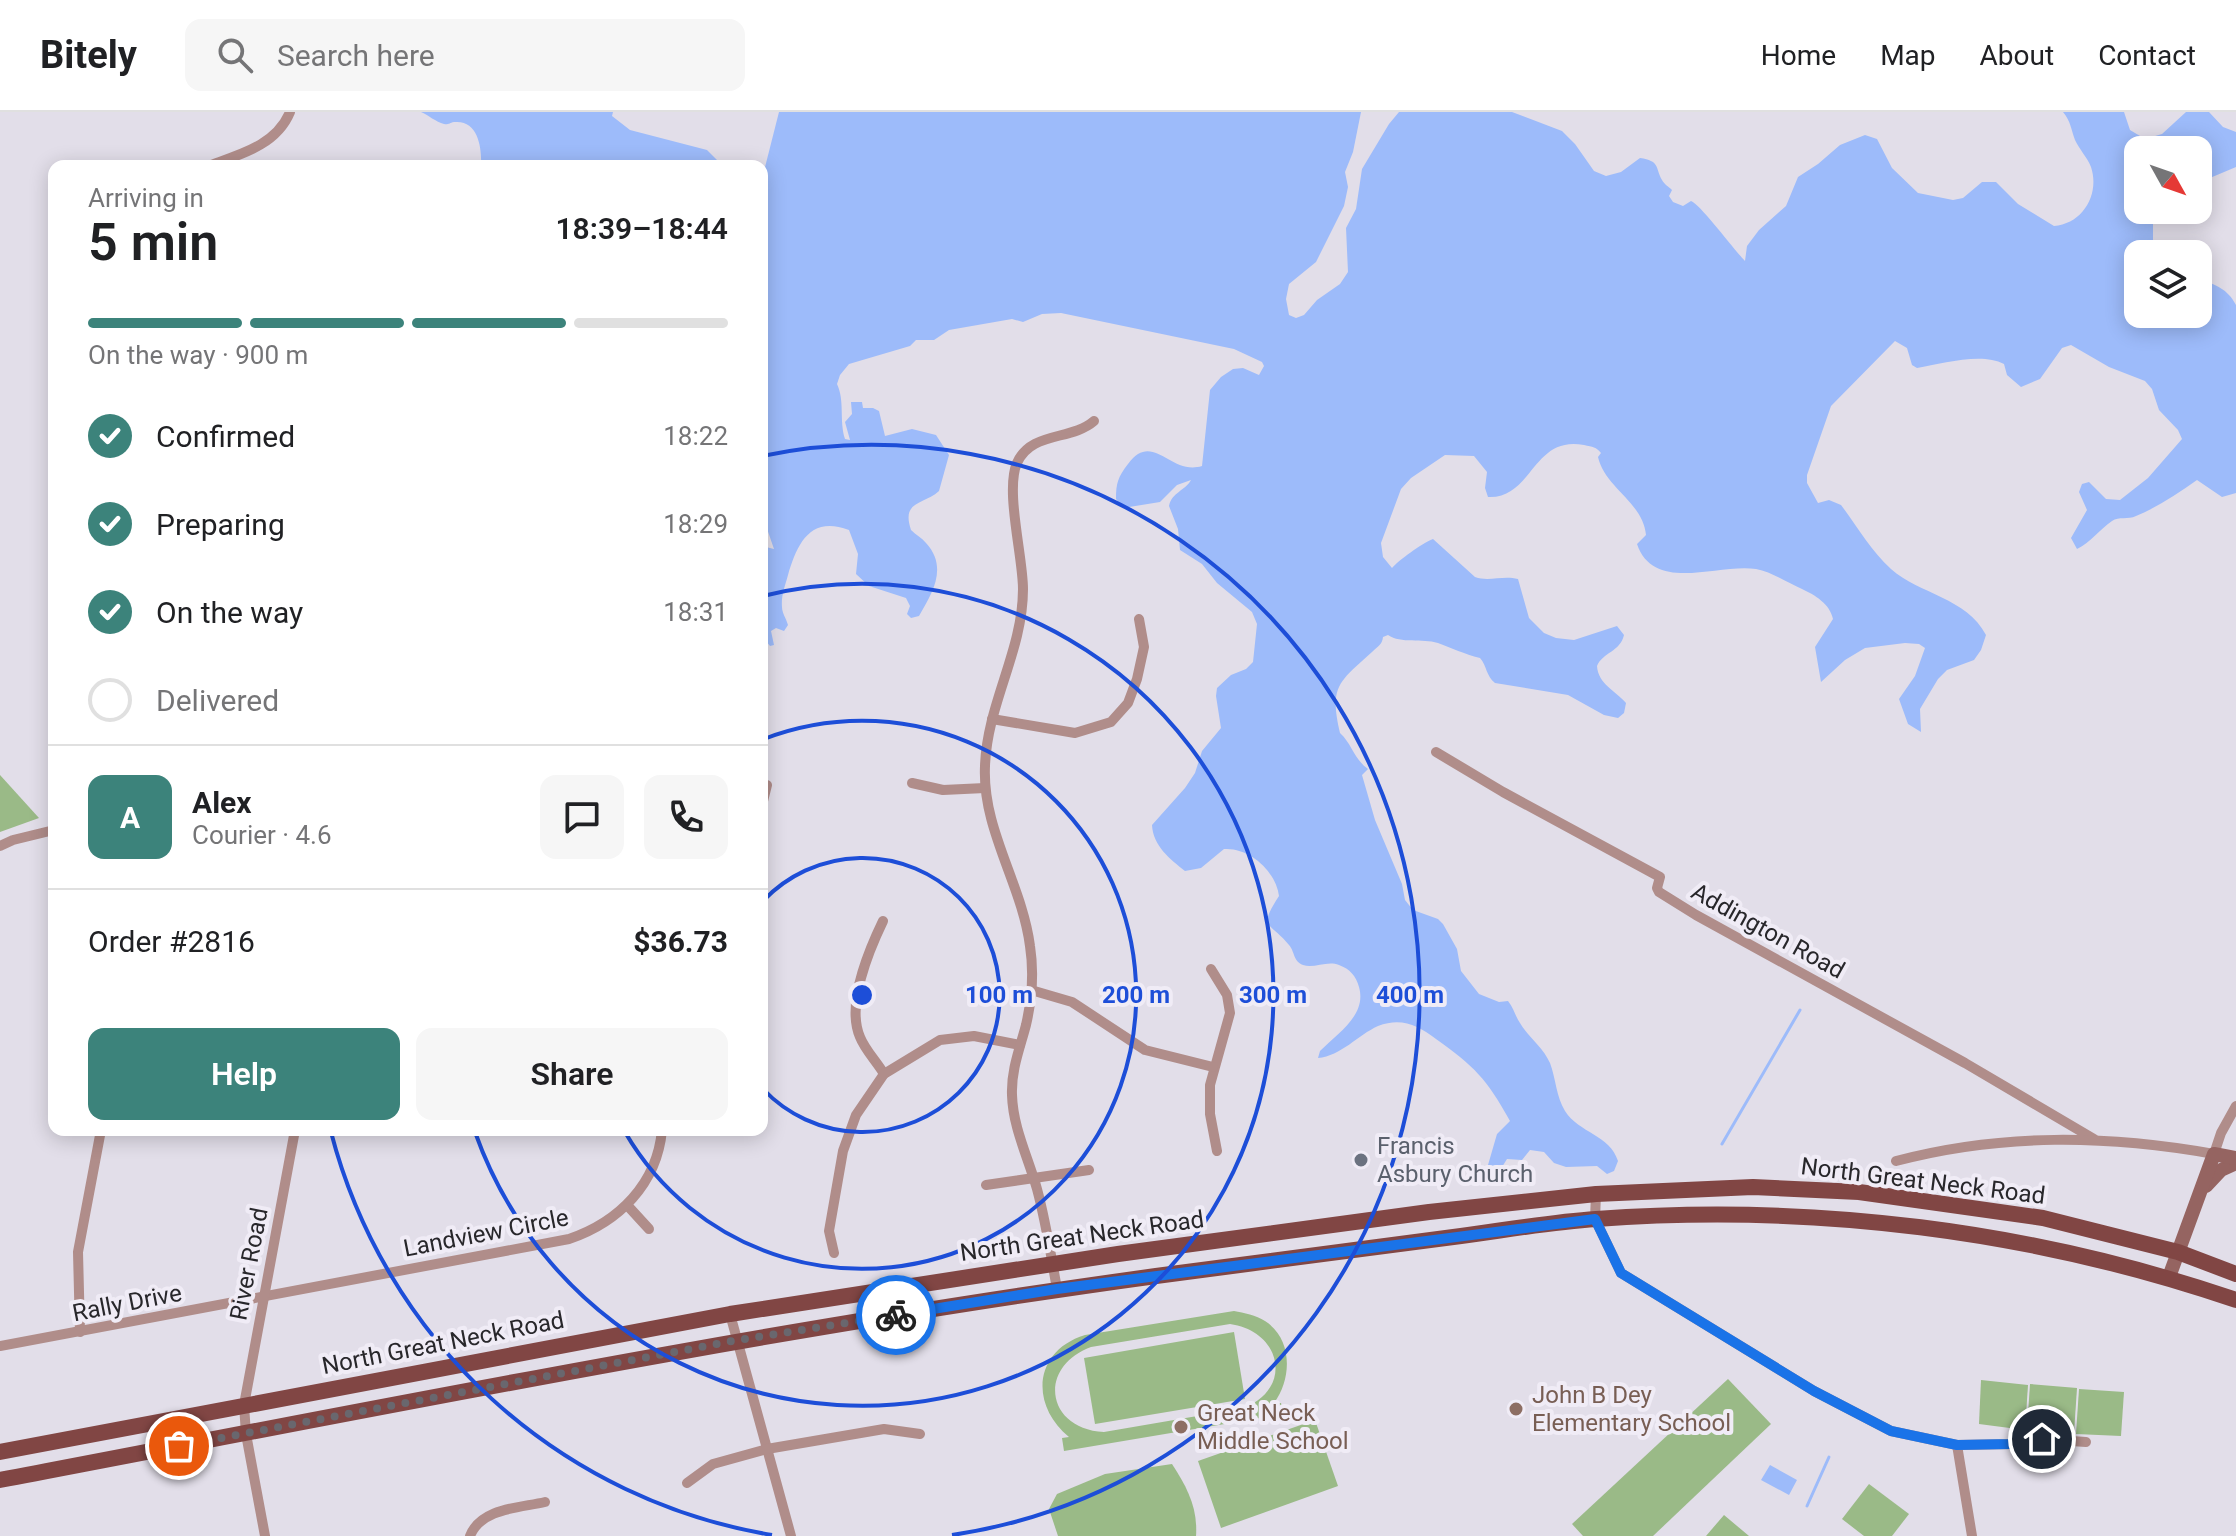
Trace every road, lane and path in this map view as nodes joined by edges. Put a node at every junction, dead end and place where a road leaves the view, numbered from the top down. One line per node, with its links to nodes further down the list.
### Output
1 (290, 112): 2 (street)
2 (225, 160)
3 (1094, 421): 5 (street)
4 (1139, 619): 5 (street)
5 (992, 719): 8 (street)
6 (1436, 752): 21 (street, Addington Road)
7 (912, 783): 8 (street)
8 (985, 788): 13 (street)
9 (48, 831): 10 (street)
10 (0, 846)
11 (883, 921): 16 (street)
12 (1211, 969): 15 (street)
13 (1031, 990): 14 (street); 15 (street)
14 (1020, 1045): 16 (street); 27 (street)
15 (1213, 1067): 22 (street)
16 (884, 1074): 35 (street)
17 (2236, 1106): 23 (street)
18 (100, 1136): 43 (street)
19 (294, 1136): 40 (street, River Road)
20 (660, 1136): 31 (street, Landview Circle)
21 (2094, 1139): 23 (street); 24 (street)
22 (1217, 1151)
23 (2214, 1154): 25 (street); 29 (street)
24 (1896, 1161)
25 (2236, 1161): 29 (street)
26 (1089, 1170): 27 (street)
27 (1034, 1178): 28 (street); 36 (street)
28 (986, 1185)
29 (2200, 1192): 34 (street)
30 (1596, 1194): 32 (street); 34 (main road, North Great Neck Road); 36 (main road, North Great Neck Road)
31 (627, 1205): 33 (street); 40 (street, Landview Circle)
32 (1595, 1219): 38 (main road, North Great Neck Road); 39 (main road, North Great Neck Road); 50 (street)
33 (649, 1229)
34 (2178, 1252): 37 (main road, North Great Neck Road); 38 (street)
35 (834, 1253)
36 (1053, 1263): 39 (street); 42 (main road, North Great Neck Road)
37 (2236, 1274)
38 (2169, 1277): 41 (main road, North Great Neck Road)
39 (1057, 1289): 44 (main road, North Great Neck Road)
40 (262, 1297): 43 (street, Rally Drive); 46 (street, River Road)
41 (2236, 1300)
42 (730, 1314): 44 (street); 46 (main road, North Great Neck Road)
43 (80, 1332): 45 (street, Rally Drive)
44 (738, 1340): 47 (main road, North Great Neck Road); 51 (street)
45 (0, 1346)
46 (244, 1405): 47 (street, River Road); 52 (main road, North Great Neck Road)
47 (246, 1434): 53 (main road, North Great Neck Road); 56 (street, River Road)
48 (920, 1434): 51 (street)
49 (2086, 1442): 50 (street)
50 (1957, 1445): 59 (street)
51 (767, 1449): 54 (street); 58 (street)
52 (0, 1452)
53 (0, 1480)
54 (687, 1483)
55 (545, 1502): 57 (street)
56 (265, 1536)
57 (470, 1536)
58 (791, 1536)
59 (1972, 1536)

